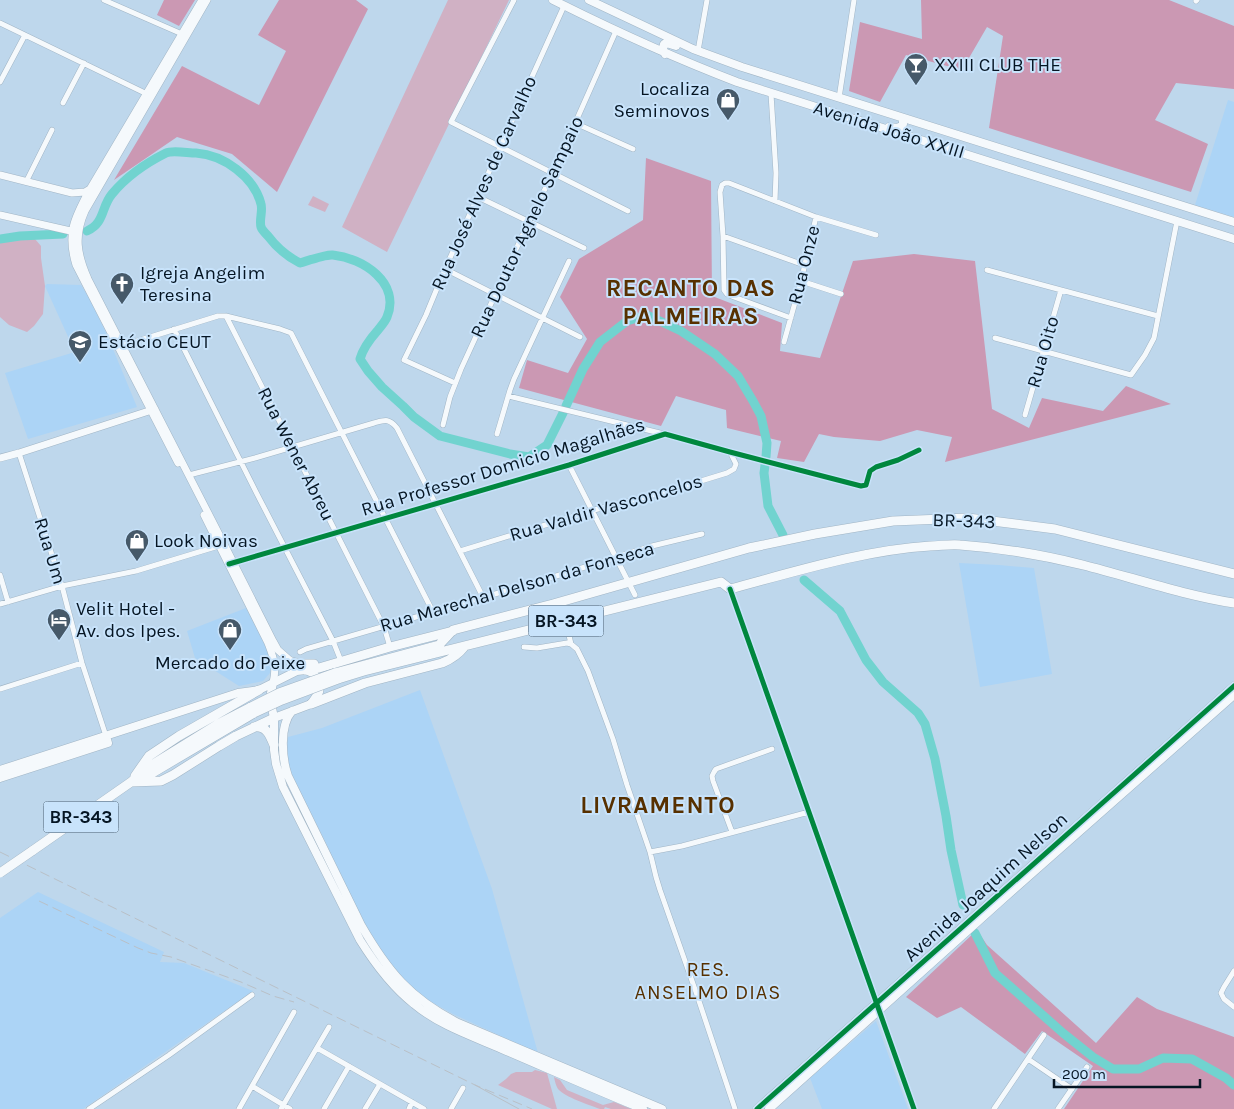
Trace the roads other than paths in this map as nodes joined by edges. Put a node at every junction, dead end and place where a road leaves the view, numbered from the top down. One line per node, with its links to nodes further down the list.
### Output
1 (104, 0): 13 (street)
2 (202, 0): 13 (main road)
3 (207, 0): 37 (main road)
4 (514, 0): 28 (street)
5 (552, 0): 9 (main road, Avenida João XXIII)
6 (588, 0): 11 (main road, Avenida João XXIII)
7 (706, 0): 15 (street)
8 (854, 0): 22 (street)
9 (564, 6): 12 (main road, Avenida João XXIII); 28 (street, Rua José Alves de Carvalho)
10 (0, 23): 14 (street)
11 (647, 28): 12 (main road); 15 (main road, Avenida João XXIII)
12 (616, 31): 16 (main road, Avenida João XXIII); 25 (street, Rua Doutor Agnelo Sampaio)
13 (182, 34): 20 (main road)
14 (25, 35): 17 (street); 18 (street)
15 (695, 50): 16 (main road); 22 (main road, Avenida João XXIII)
16 (665, 54): 21 (main road, Avenida João XXIII)
17 (84, 63): 20 (street); 23 (street)
18 (2, 76): 19 (street)
19 (0, 82)
20 (147, 94): 33 (main road)
21 (771, 94): 26 (main road, Avenida João XXIII); 36 (street)
22 (839, 98): 24 (main road, Avenida João XXIII)
23 (63, 103)
24 (903, 118): 26 (main road); 43 (main road, Avenida João XXIII)
25 (575, 124): 29 (street); 30 (street, Rua Doutor Agnelo Sampaio)
26 (882, 128): 42 (main road, Avenida João XXIII)
27 (52, 130): 32 (street)
28 (500, 148): 30 (street); 35 (street, Rua José Alves de Carvalho)
29 (633, 148)
30 (553, 173): 38 (street); 41 (street, Rua Doutor Agnelo Sampaio)
31 (0, 175): 32 (main road)
32 (26, 182): 34 (main road)
33 (90, 189): 34 (main road); 37 (main road)
34 (72, 193): 37 (main road)
35 (478, 197): 41 (street); 51 (street, Rua José Alves de Carvalho)
36 (775, 200): 40 (street); 46 (street)
37 (83, 207): 44 (main road)
38 (628, 211)
39 (0, 215): 44 (main road)
40 (816, 216): 45 (street); 50 (street, Rua Onze)
41 (529, 221): 48 (street); 56 (street, Rua Doutor Agnelo Sampaio)
42 (1177, 221): 47 (main road, Avenida João XXIII); 58 (street)
43 (1234, 222)
44 (75, 232): 65 (main road)
45 (876, 235)
46 (723, 236): 50 (street); 60 (street)
47 (1234, 239)
48 (584, 248)
49 (569, 261): 59 (street)
50 (804, 265): 53 (street, Rua Onze)
51 (445, 269): 56 (street); 67 (street, Rua José Alves de Carvalho)
52 (987, 270): 54 (street)
53 (801, 281): 55 (street); 60 (street, Rua Onze)
54 (1061, 290): 58 (street); 66 (street, Rua Oito)
55 (841, 294)
56 (495, 295): 59 (street); 67 (street, Rua Doutor Agnelo Sampaio)
57 (226, 316): 61 (street); 72 (street); 75 (street, Rua Wener Abreu)
58 (1158, 316): 66 (street)
59 (542, 318): 62 (street); 68 (street)
60 (791, 318): 64 (street, Rua Onze)
61 (174, 329): 65 (street); 80 (street)
62 (580, 337)
63 (995, 338): 66 (street)
64 (784, 342)
65 (121, 347): 69 (main road)
66 (1043, 351): 70 (street, Rua Oito)
67 (455, 383): 71 (street, Rua Doutor Agnelo Sampaio)
68 (508, 396): 73 (street); 74 (street)
69 (153, 410): 78 (main road); 82 (main road); 88 (main road)
70 (1025, 415)
71 (443, 426)
72 (341, 432): 75 (street); 83 (street); 85 (street)
73 (497, 434)
74 (665, 434): 77 (street, Rua Professor Domicio Magalhães); 81 (street, Rua Professor Domicio Magalhães)
75 (293, 446): 80 (street); 86 (street, Rua Wener Abreu)
76 (919, 450): 77 (street, Rua Professor Domicio Magalhães)
77 (730, 452): 84 (street, Rua Valdir Vasconcelos)
78 (19, 453): 79 (main road); 96 (street, Rua Um)
79 (0, 458)
80 (241, 461): 82 (street); 89 (street)
81 (569, 464): 83 (street, Rua Professor Domicio Magalhães); 84 (street)
82 (189, 475): 88 (main road)
83 (435, 504): 85 (street, Rua Professor Domicio Magalhães); 90 (street)
84 (594, 510): 90 (street, Rua Valdir Vasconcelos); 91 (street)
85 (386, 519): 86 (street, Rua Professor Domicio Magalhães); 103 (street)
86 (337, 533): 89 (street, Rua Professor Domicio Magalhães); 105 (street, Rua Wener Abreu)
87 (702, 534): 91 (street, Rua Marechal Delson da Fonseca)
88 (222, 545): 92 (main road); 96 (street)
89 (285, 548): 92 (street, Rua Professor Domicio Magalhães); 107 (street)
90 (460, 551): 99 (street)
91 (617, 558): 95 (street); 99 (street, Rua Marechal Delson da Fonseca)
92 (231, 563): 108 (main road)
93 (1234, 574): 95 (highway, BR-343)
94 (0, 575): 100 (street)
95 (629, 582): 98 (street); 106 (highway, BR-343)
96 (62, 586): 100 (street); 117 (street, Rua Um)
97 (730, 590): 101 (highway, BR-343); 104 (highway, BR-343); 137 (street)
98 (635, 594)
99 (483, 597): 103 (street, Rua Marechal Delson da Fonseca)
100 (8, 602): 102 (street)
101 (1234, 603)
102 (0, 604)
103 (433, 612): 105 (street, Rua Marechal Delson da Fonseca)
104 (565, 622): 109 (street); 110 (highway, BR-343)
105 (384, 627): 107 (street, Rua Marechal Delson da Fonseca); 111 (street, Rua Wener Abreu)
106 (453, 630): 111 (highway, BR-343); 114 (highway, BR-343)
107 (333, 641): 113 (street, Rua Marechal Delson da Fonseca); 115 (street)
108 (271, 642): 116 (main road); 119 (main road)
109 (571, 644): 112 (street); 139 (street)
110 (464, 646): 114 (highway, BR-343); 126 (highway)
111 (390, 647): 115 (highway, BR-343)
112 (524, 647)
113 (300, 652)
114 (410, 656): 136 (highway, BR-343, bridge)
115 (340, 661): 116 (highway); 118 (highway)
116 (291, 662): 118 (main road)
117 (82, 663): 121 (street); 131 (street, Rua Um)
118 (306, 670): 119 (main road); 126 (main road)
119 (273, 683): 122 (main road); 125 (main road)
120 (1234, 686): 124 (main road, Avenida Joaquim Nelson)
121 (0, 689)
122 (259, 690): 131 (main road); 136 (highway)
123 (1234, 695): 129 (main road, Avenida Joaquim Nelson)
124 (1216, 702): 129 (main road); 141 (main road, Avenida Joaquim Nelson)
125 (272, 703): 127 (main road); 128 (main road)
126 (311, 704): 127 (main road)
127 (292, 711): 128 (main road); 168 (main road)
128 (274, 718): 130 (highway); 132 (main road)
129 (1207, 718): 141 (main road, Avenida Joaquim Nelson)
130 (254, 727): 132 (highway); 136 (highway)
131 (106, 736): 134 (main road); 135 (main road)
132 (274, 745): 167 (main road)
133 (772, 749): 138 (street)
134 (0, 770)
135 (0, 778)
136 (131, 782): 140 (highway, BR-343, bridge)
137 (810, 812): 138 (street); 144 (street)
138 (732, 832): 139 (street)
139 (650, 852): 169 (street)
140 (0, 873)
141 (1001, 897): 144 (main road, Avenida Joaquim Nelson)
142 (1234, 971): 145 (street)
143 (252, 995): 159 (street)
144 (878, 1007): 170 (main road, Avenida Joaquim Nelson); 171 (main road, Avenida Joaquim Nelson); 172 (street)
145 (1234, 1007)
146 (294, 1012): 154 (street)
147 (329, 1027): 149 (street)
148 (1044, 1035): 150 (street)
149 (317, 1048): 151 (street); 158 (street)
150 (1028, 1060): 156 (street); 173 (street)
151 (349, 1066): 153 (street); 162 (street)
152 (1087, 1066): 156 (street)
153 (380, 1084): 157 (street); 163 (street)
154 (252, 1086): 158 (street); 160 (street)
155 (463, 1088): 166 (street)
156 (1072, 1088): 174 (street)
157 (412, 1102): 164 (street); 165 (street)
158 (283, 1107): 161 (street)
159 (89, 1109)
160 (239, 1109)
161 (290, 1109)
162 (324, 1109)
163 (366, 1109)
164 (409, 1109)
165 (424, 1109)
166 (451, 1109)
167 (643, 1109)
168 (662, 1109)
169 (735, 1109)
170 (757, 1109)
171 (769, 1109)
172 (914, 1109)
173 (994, 1109)
174 (1058, 1109)

